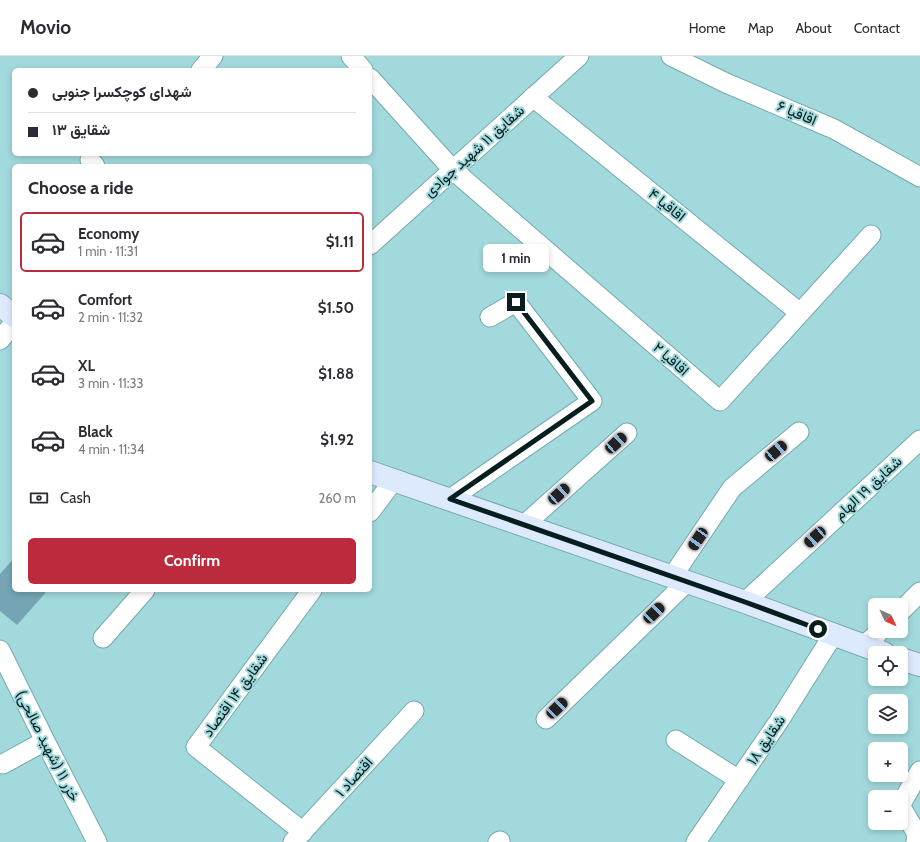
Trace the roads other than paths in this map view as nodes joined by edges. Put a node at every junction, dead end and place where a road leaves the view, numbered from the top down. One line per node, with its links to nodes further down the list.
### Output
1 (213, 56): 5 (street)
2 (350, 56): 6 (street)
3 (579, 56): 8 (street, شقایق ۱۱ شهید جوادی)
4 (671, 56): 10 (street, اقاقیا ۶)
5 (204, 68)
6 (361, 68)
7 (372, 80): 9 (street)
8 (533, 97): 9 (street, شقایق ۱۱ شهید جوادی); 14 (street, اقاقیا ۴)
9 (453, 170): 12 (street, شقایق ۱۱ شهید جوادی); 14 (street, اقاقیا ۲)
10 (920, 177)
11 (870, 235): 14 (street, اقاقیا ۲)
12 (372, 243)
13 (0, 305): 15 (main road)
14 (800, 313)
15 (12, 314)
16 (490, 317): 24 (street)
17 (12, 325): 18 (street)
18 (0, 340)
19 (799, 432): 27 (street)
20 (628, 433): 26 (street)
21 (920, 440): 31 (street, شقایق ۱۹ الهام)
22 (372, 473): 23 (main road)
23 (394, 480): 24 (main road); 25 (street)
24 (450, 499): 26 (main road)
25 (372, 509)
26 (524, 525): 27 (main road)
27 (680, 579): 31 (main road); 40 (street)
28 (143, 592): 34 (street)
29 (311, 592): 48 (street, شقایق ۱۴ اقتصاد)
30 (920, 592): 32 (street)
31 (745, 602): 33 (main road)
32 (908, 604)
33 (833, 634): 35 (main road); 45 (street, شقایق ۱۸)
34 (103, 638)
35 (868, 648)
36 (0, 650): 42 (street, خزر ۱۱ (شهید صالحی))
37 (908, 661): 38 (main road)
38 (920, 665)
39 (414, 711): 48 (street, اقتصاد ۱)
40 (546, 719)
41 (676, 740): 45 (street)
42 (45, 741): 43 (street); 49 (street, خزر ۱۱ (شهید صالحی))
43 (3, 764)
44 (920, 771): 46 (street)
45 (739, 780): 50 (street, شقایق ۱۸)
46 (908, 793)
47 (908, 818): 51 (street)
48 (298, 837)
49 (97, 842)
50 (696, 842)
51 (916, 842)

